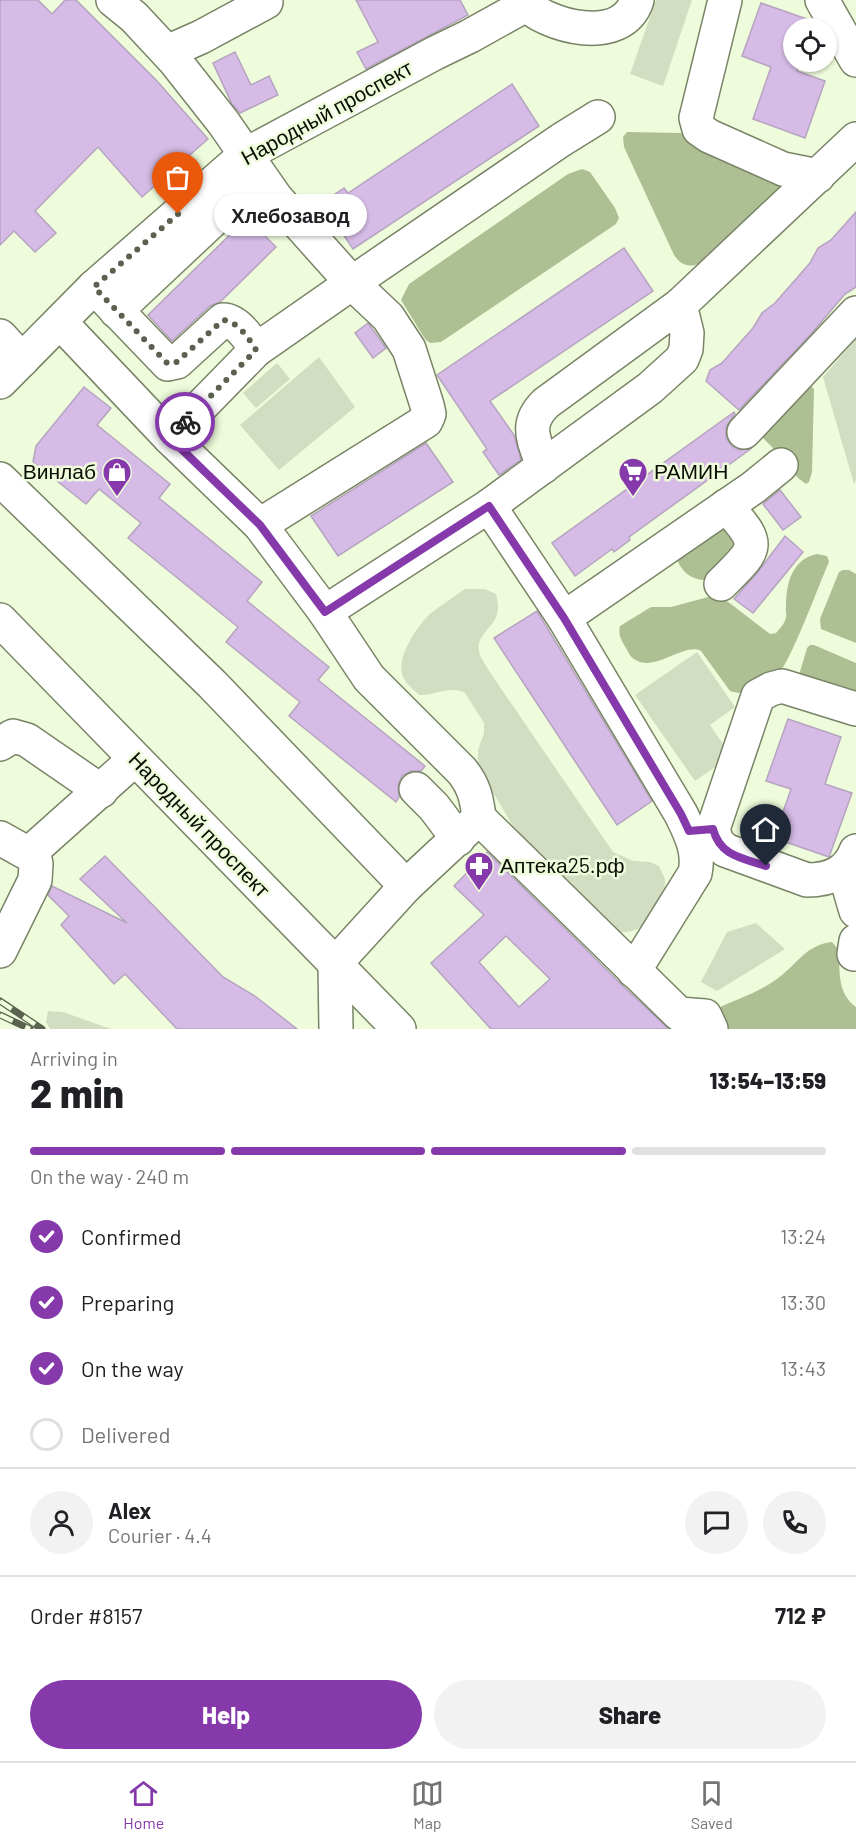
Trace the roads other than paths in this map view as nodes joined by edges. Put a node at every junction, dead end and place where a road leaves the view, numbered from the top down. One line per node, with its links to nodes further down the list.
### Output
1 (637, 0): 5 (street)
2 (725, 0): 12 (street)
3 (822, 0): 8 (street)
4 (266, 2): 7 (street)
5 (515, 4): 11 (street, Народный проспект)
6 (131, 6): 7 (street)
7 (167, 52): 11 (street)
8 (856, 60)
9 (598, 117): 13 (street)
10 (856, 139): 12 (street)
11 (252, 165): 13 (street); 14 (street, Народный проспект); 16 (street)
12 (818, 176): 15 (street)
13 (352, 283): 20 (street); 29 (street)
14 (94, 287): 16 (street); 18 (street, Народный проспект)
15 (680, 305): 25 (street); 25 (street)
16 (116, 311): 20 (street)
17 (856, 313): 22 (street)
18 (60, 321): 21 (street, Народный проспект); 23 (street)
19 (0, 336): 21 (street)
20 (256, 350): 23 (street)
21 (11, 371)
22 (744, 432)
23 (170, 438): 29 (street)
24 (781, 465): 28 (street)
25 (543, 467): 27 (street)
26 (0, 479): 44 (street)
27 (489, 506): 31 (street); 32 (street)
28 (726, 506): 30 (street); 32 (street)
29 (260, 525): 31 (street)
30 (721, 584)
31 (325, 612): 39 (street)
32 (564, 618): 40 (street)
33 (0, 620): 36 (street, Народный проспект)
34 (856, 709): 40 (street)
35 (0, 744): 38 (street)
36 (135, 759): 38 (street); 47 (street, Народный проспект)
37 (416, 789): 39 (street)
38 (100, 790): 42 (street)
39 (468, 828): 44 (street); 48 (street)
40 (701, 830): 43 (street); 48 (street)
41 (0, 838): 42 (street)
42 (33, 850): 46 (street)
43 (850, 861): 45 (street)
44 (406, 886): 47 (street)
45 (856, 911)
46 (0, 951)
47 (335, 964): 49 (street); 50 (street, Народный проспект)
48 (634, 971): 51 (street)
49 (336, 1029)
50 (399, 1029)
51 (711, 1029)

